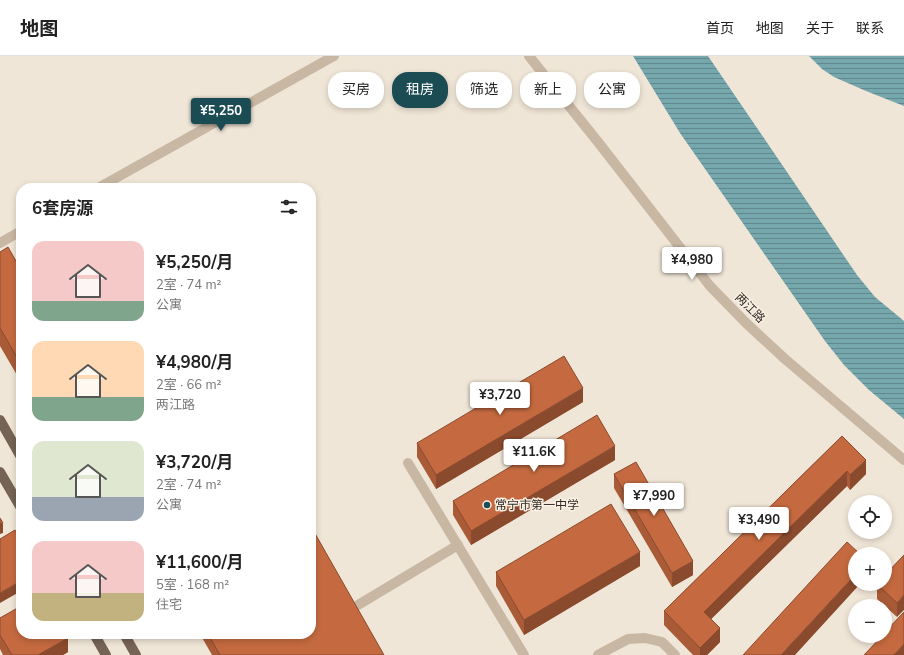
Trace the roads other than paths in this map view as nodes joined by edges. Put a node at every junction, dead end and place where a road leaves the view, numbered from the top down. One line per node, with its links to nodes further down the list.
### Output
1 (334, 56): 3 (street)
2 (529, 56): 8 (street, 两江路)
3 (107, 183)
4 (16, 234): 5 (street)
5 (0, 243)
6 (0, 420): 7 (main road)
7 (16, 448)
8 (904, 460)
9 (408, 463): 12 (street)
10 (0, 472): 11 (main road)
11 (16, 499)
12 (458, 545): 13 (street); 18 (street)
13 (358, 605)
14 (97, 639): 16 (main road)
15 (127, 639): 17 (main road)
16 (106, 655)
17 (136, 655)
18 (524, 655)
19 (598, 655): 20 (street)
20 (675, 655)

